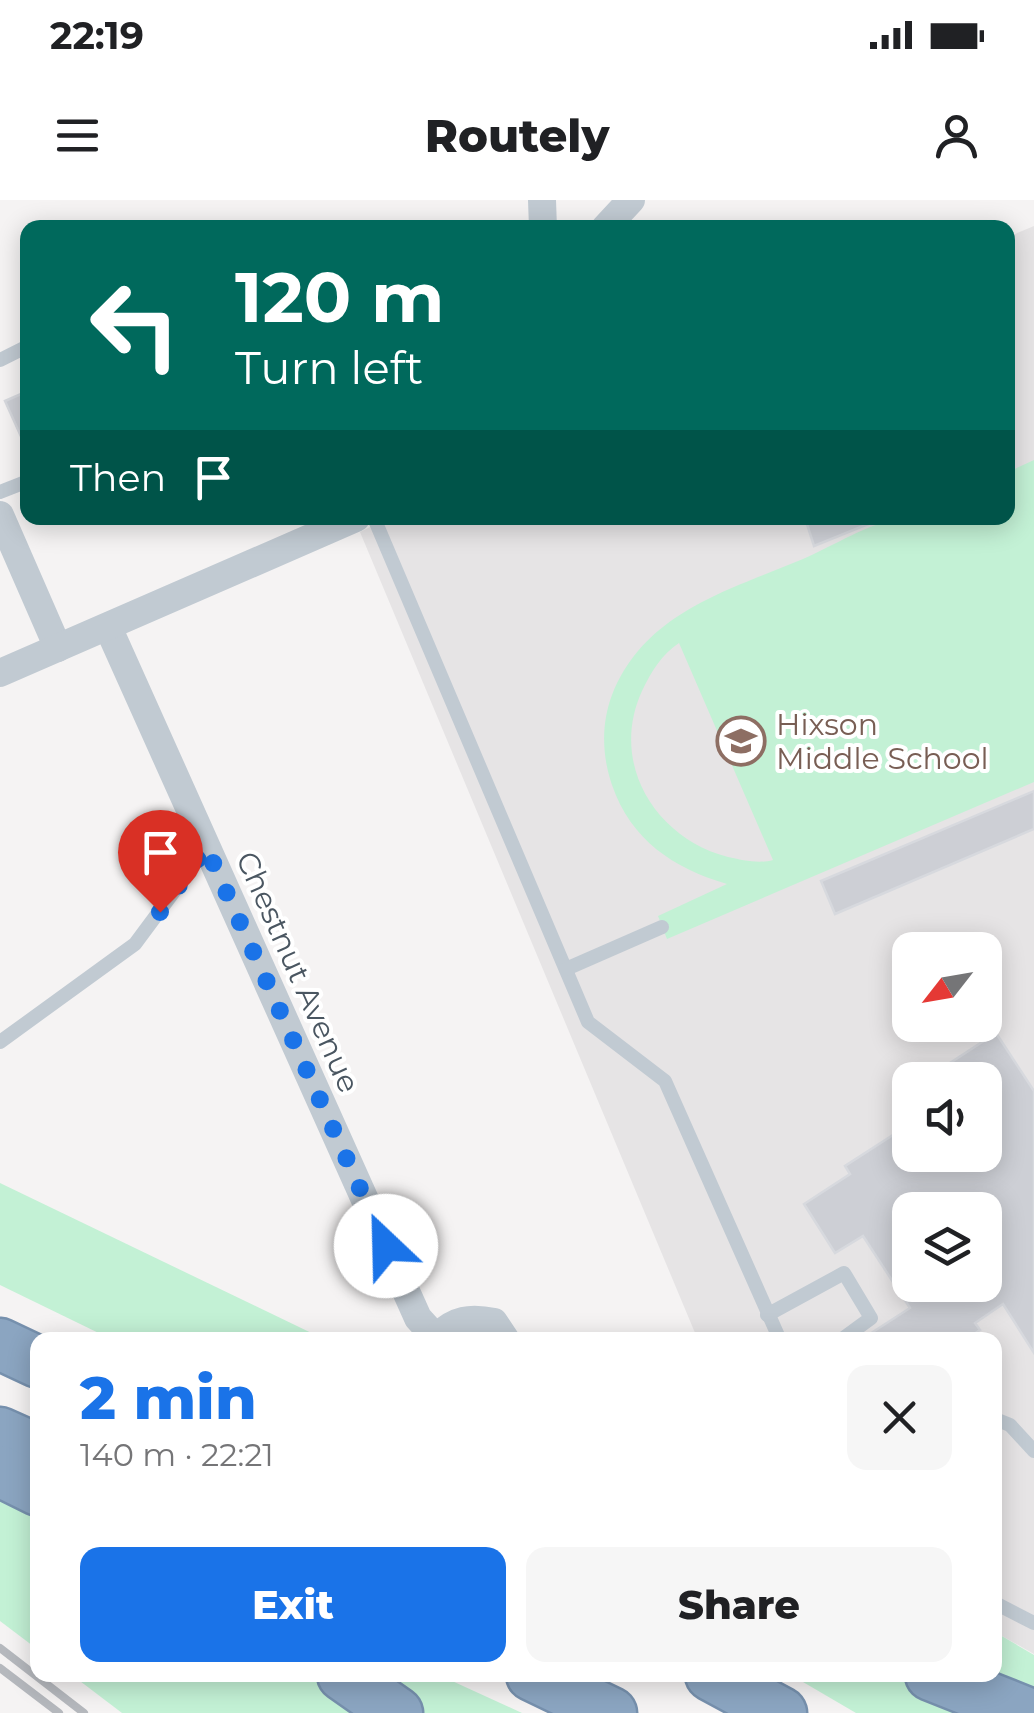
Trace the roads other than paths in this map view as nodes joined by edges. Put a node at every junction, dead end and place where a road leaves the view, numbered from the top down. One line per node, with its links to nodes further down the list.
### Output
1 (631, 200): 2 (street)
2 (612, 220)
3 (0, 515): 7 (street)
4 (340, 525): 6 (street)
5 (377, 525): 11 (lane)
6 (108, 628): 7 (street); 9 (street, Chestnut Avenue)
7 (58, 648): 8 (street)
8 (0, 672)
9 (206, 847): 12 (lane); 14 (street, Chestnut Avenue)
10 (662, 926): 11 (lane)
11 (566, 970): 13 (lane)
12 (0, 1042)
13 (767, 1315): 17 (lane); 18 (lane)
14 (432, 1332)
15 (445, 1332): 16 (street, Chestnut Avenue)
16 (501, 1332)
17 (776, 1332)
18 (852, 1332)
19 (0, 1344): 20 (highway)
20 (30, 1358)
21 (1002, 1422): 24 (lane)
22 (0, 1433): 23 (highway)
23 (30, 1446)
24 (1034, 1451)
25 (0, 1470): 26 (highway)
26 (30, 1486)
27 (1002, 1607): 28 (lane)
28 (1034, 1623)
29 (353, 1682): 33 (highway)
30 (546, 1682): 34 (highway)
31 (724, 1682): 35 (highway)
32 (949, 1682): 36 (highway)
33 (397, 1713)
34 (610, 1713)
35 (781, 1713)
36 (1027, 1713)

